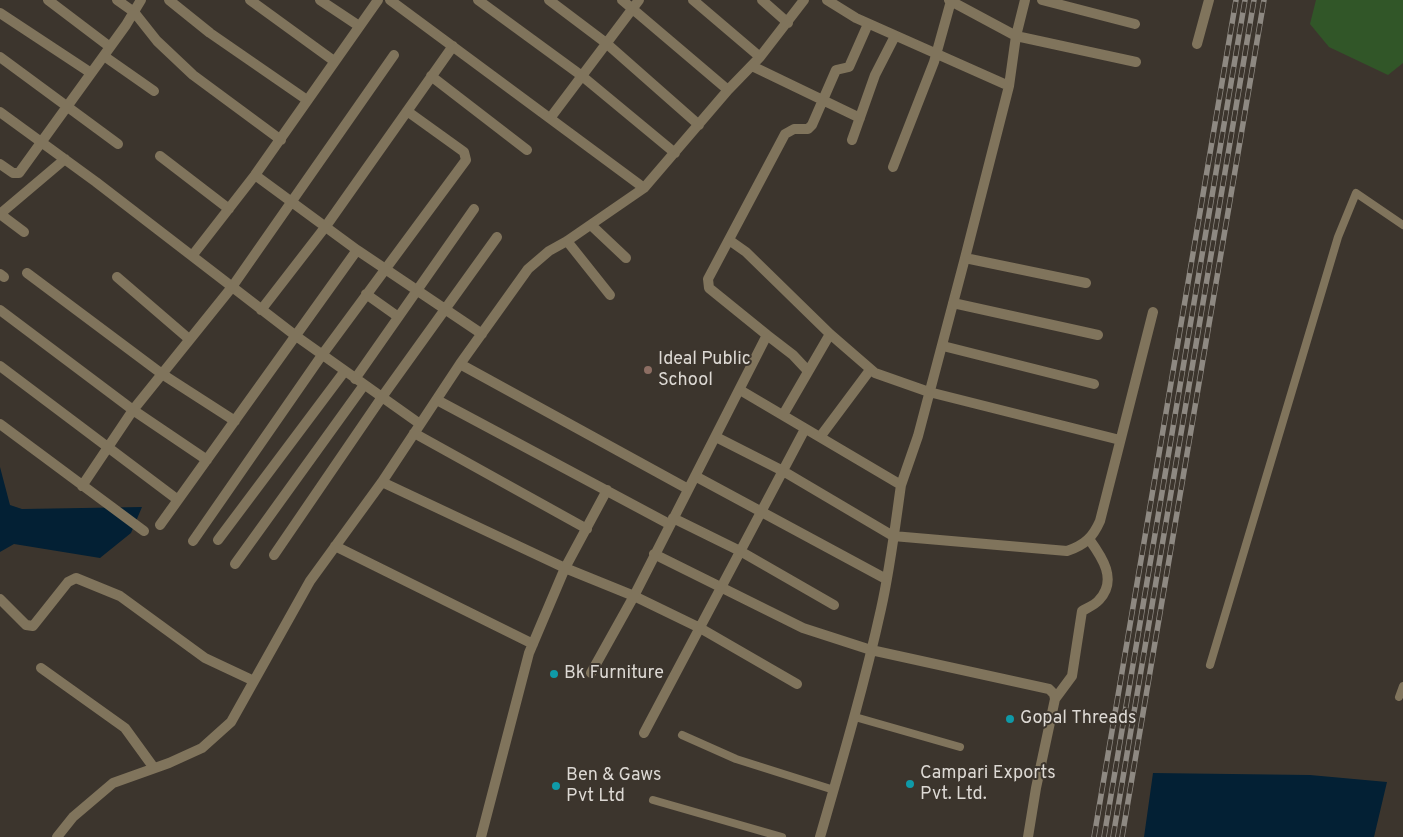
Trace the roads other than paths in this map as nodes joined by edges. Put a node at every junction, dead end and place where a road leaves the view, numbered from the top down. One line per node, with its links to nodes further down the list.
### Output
1 (48, 0): 32 (street)
2 (117, 0): 21 (street)
3 (141, 0): 21 (street)
4 (169, 0): 47 (street)
5 (250, 0): 38 (street)
6 (320, 0): 26 (street)
7 (378, 0): 26 (street)
8 (390, 0): 31 (street)
9 (478, 0): 43 (street)
10 (549, 0): 29 (street)
11 (622, 0): 20 (street)
12 (694, 0): 37 (street)
13 (762, 0): 23 (street)
14 (804, 0): 23 (street)
15 (827, 0): 24 (street)
16 (1025, 0): 28 (street)
17 (1042, 0): 25 (street)
18 (1209, 0): 30 (street)
19 (950, 1): 28 (street); 33 (street)
20 (636, 4): 29 (street); 45 (street)
21 (134, 12): 32 (street); 55 (street)
22 (0, 13): 41 (street)
23 (788, 23): 37 (street)
24 (868, 24): 27 (street); 48 (street)
25 (1134, 24)
26 (359, 26): 38 (street)
27 (895, 36): 33 (street); 53 (street)
28 (1016, 36): 39 (street); 44 (street)
29 (606, 43): 43 (street); 54 (street)
30 (1197, 44)
31 (452, 46): 42 (street); 52 (street)
32 (110, 47): 35 (street)
33 (937, 54): 44 (street); 64 (street)
34 (394, 55): 67 (street)
35 (104, 56): 41 (street); 46 (street)
36 (0, 57): 49 (street)
37 (760, 57): 40 (street)
38 (334, 61): 47 (street)
39 (1136, 62)
40 (752, 66): 45 (street); 48 (street)
41 (91, 73): 49 (street)
42 (431, 76): 50 (street); 59 (street)
43 (582, 76): 52 (street); 60 (street)
44 (1009, 86): 81 (street)
45 (728, 90): 54 (street)
46 (154, 91)
47 (308, 100): 55 (street)
48 (823, 100): 53 (street); 76 (street)
49 (68, 105): 57 (street); 58 (street)
50 (407, 110): 73 (street); 82 (street)
51 (0, 112): 57 (street)
52 (551, 117): 66 (street)
53 (860, 118): 56 (street)
54 (699, 125): 60 (street)
55 (281, 140): 65 (street)
56 (852, 140)
57 (42, 142): 62 (street); 63 (street)
58 (118, 144)
59 (526, 150)
60 (675, 153): 66 (street)
61 (160, 156): 68 (street)
62 (65, 159): 70 (street); 79 (street)
63 (0, 164)
64 (893, 168)
65 (255, 175): 67 (street); 68 (street)
66 (644, 188): 71 (street)
67 (292, 201): 73 (street); 86 (street)
68 (228, 209): 79 (street)
69 (474, 209): 87 (street)
70 (0, 214): 74 (street)
71 (591, 225): 77 (street); 80 (street)
72 (1403, 225): 159 (lane)
73 (326, 226): 78 (street); 92 (street)
74 (24, 232)
75 (497, 237): 93 (street)
76 (729, 240): 97 (street); 100 (street)
77 (568, 241): 89 (street); 96 (street)
78 (357, 250): 82 (street); 99 (street)
79 (192, 256): 86 (street)
80 (626, 258)
81 (965, 258): 85 (street); 90 (street)
82 (385, 268): 87 (street); 88 (street)
83 (27, 274): 109 (street)
84 (117, 277): 101 (street)
85 (1086, 283)
86 (232, 287): 92 (street); 101 (street)
87 (416, 290): 93 (street); 95 (street)
88 (366, 294): 95 (street); 103 (street)
89 (610, 295)
90 (953, 303): 98 (street); 102 (street)
91 (0, 310): 116 (street)
92 (261, 310): 99 (street)
93 (444, 310): 96 (street); 114 (street)
94 (1153, 312): 125 (street)
95 (397, 316): 110 (street)
96 (482, 334): 104 (street)
97 (830, 334): 106 (street); 108 (street)
98 (1098, 335)
99 (296, 336): 103 (street); 118 (street)
100 (768, 336): 108 (street); 112 (street)
101 (189, 339): 109 (street)
102 (942, 346): 111 (street); 113 (street)
103 (322, 355): 107 (street); 144 (street)
104 (460, 364): 115 (street); 133 (street)
105 (0, 366): 126 (street)
106 (870, 370): 113 (street); 124 (street)
107 (344, 372): 110 (street); 143 (street)
108 (808, 372): 117 (street)
109 (162, 374): 116 (street); 118 (street)
110 (359, 382): 114 (street); 149 (street)
111 (1094, 384)
112 (740, 390): 117 (street); 123 (street)
113 (929, 392): 125 (street); 132 (street)
114 (382, 397): 119 (street); 148 (street)
115 (437, 400): 119 (street); 134 (street)
116 (133, 410): 126 (street); 127 (street)
117 (783, 415): 121 (street)
118 (235, 421): 127 (street)
119 (420, 424): 122 (street)
120 (0, 425): 131 (street)
121 (806, 429): 124 (street); 128 (street)
122 (414, 434): 130 (street); 140 (street)
123 (716, 437): 128 (street); 129 (street)
124 (820, 437): 132 (street)
125 (1120, 440): 142 (street)
126 (106, 448): 131 (street); 135 (street)
127 (207, 460): 135 (street)
128 (783, 471): 136 (street); 141 (street)
129 (695, 476): 133 (street); 136 (street)
130 (382, 482): 145 (street); 150 (street)
131 (82, 486): 139 (street)
132 (902, 486): 141 (street)
133 (688, 489): 137 (street)
134 (607, 490): 137 (street); 140 (street)
135 (178, 500): 138 (street)
136 (760, 513): 146 (street); 151 (street)
137 (671, 521): 146 (street); 147 (street)
138 (160, 525)
139 (144, 530)
140 (587, 530): 150 (street)
141 (893, 536): 142 (street); 151 (street)
142 (1089, 539): 166 (street)
143 (218, 540)
144 (193, 541)
145 (335, 546): 157 (street); 162 (street)
146 (740, 552): 152 (street); 155 (street)
147 (654, 554): 152 (street); 153 (street)
148 (274, 555)
149 (235, 564)
150 (565, 568): 153 (street); 157 (street)
151 (886, 579): 158 (street)
152 (721, 588): 156 (street); 158 (street)
153 (634, 596): 156 (street); 161 (street)
154 (0, 599): 162 (street)
155 (834, 605)
156 (700, 628): 163 (street); 168 (street)
157 (533, 644): 175 (street)
158 (871, 650): 166 (street); 167 (street)
159 (1210, 666)
160 (41, 668): 171 (street)
161 (591, 673)
162 (254, 681): 171 (street)
163 (797, 684)
164 (1403, 686): 165 (lane)
165 (1399, 697)
166 (1055, 700): 178 (street)
167 (855, 717): 170 (lane); 172 (street)
168 (644, 733)
169 (682, 735): 172 (lane)
170 (960, 747)
171 (154, 768): 174 (street)
172 (834, 790): 177 (street)
173 (652, 800): 176 (lane)
174 (57, 837)
175 (481, 837)
176 (782, 837)
177 (820, 837)
178 (1028, 837)

